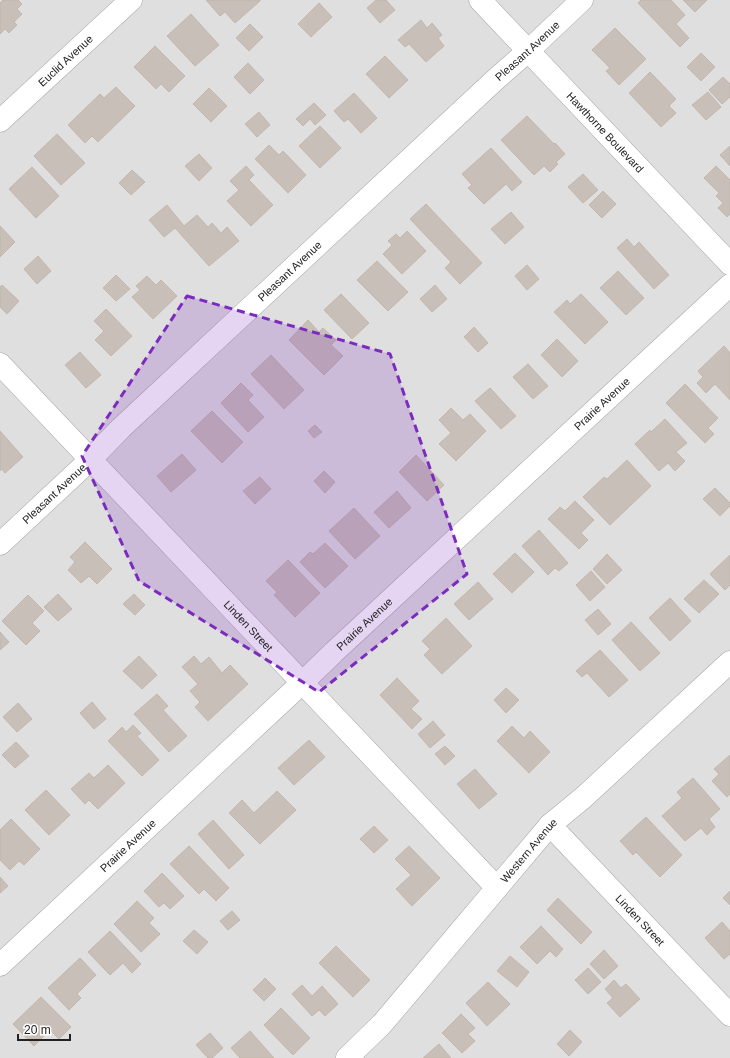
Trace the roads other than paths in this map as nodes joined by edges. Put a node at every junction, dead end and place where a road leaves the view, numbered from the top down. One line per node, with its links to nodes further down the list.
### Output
1 (131, 0): 5 (street, Euclid Avenue)
2 (480, 0): 4 (street, Hawthorne Boulevard)
3 (582, 0): 4 (street, Pleasant Avenue)
4 (528, 51): 6 (street, Hawthorne Boulevard); 9 (street, Pleasant Avenue)
5 (0, 121)
6 (730, 264)
7 (730, 285): 12 (street, Prairie Avenue)
8 (0, 364): 9 (street, Linden Street)
9 (90, 460): 10 (street, Pleasant Avenue); 12 (street, Linden Street)
10 (0, 544)
11 (730, 662): 13 (street, Western Avenue)
12 (302, 683): 14 (street, Linden Street); 15 (street, Prairie Avenue)
13 (550, 825): 14 (street, Western Avenue); 16 (street, Linden Street)
14 (497, 888): 17 (street, Western Avenue)
15 (0, 965)
16 (730, 1015)
17 (347, 1058)

